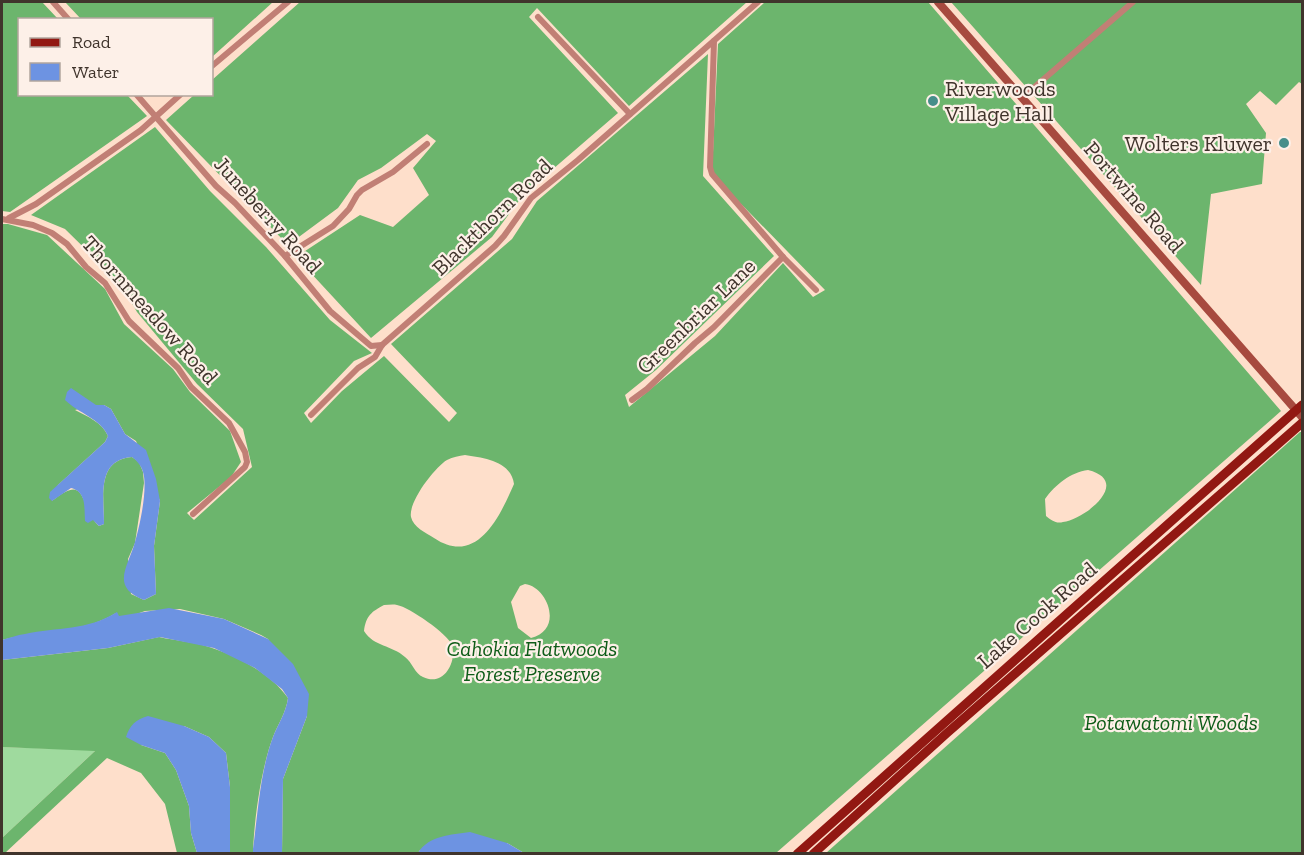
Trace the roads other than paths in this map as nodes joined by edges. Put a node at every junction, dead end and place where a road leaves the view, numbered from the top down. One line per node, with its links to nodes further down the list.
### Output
1 (53, 2): 7 (street)
2 (288, 2): 9 (street)
3 (758, 2): 8 (street, Blackthorn Road)
4 (938, 2): 12 (street, Portwine Road)
5 (1133, 2): 12 (street)
6 (538, 17): 13 (street)
7 (67, 18)
8 (714, 41): 13 (street, Blackthorn Road); 18 (street, Greenbriar Lane)
9 (213, 65)
10 (138, 96): 14 (street, Juneberry Road)
11 (179, 96): 14 (street)
12 (1023, 97): 22 (street, Portwine Road)
13 (630, 114): 20 (street, Blackthorn Road)
14 (156, 118): 16 (street); 17 (street, Juneberry Road)
15 (427, 144): 17 (street)
16 (4, 218): 25 (street, Thornmeadow Road)
17 (285, 256): 20 (street, Juneberry Road)
18 (783, 257): 19 (street, Greenbriar Lane); 21 (street, Greenbriar Lane)
19 (816, 290)
20 (382, 345): 23 (street, Blackthorn Road)
21 (632, 400)
22 (1300, 411): 26 (main road, Lake Cook Road)
23 (311, 415)
24 (1302, 423): 27 (main road, Lake Cook Road)
25 (193, 514)
26 (798, 854)
27 (813, 854)

